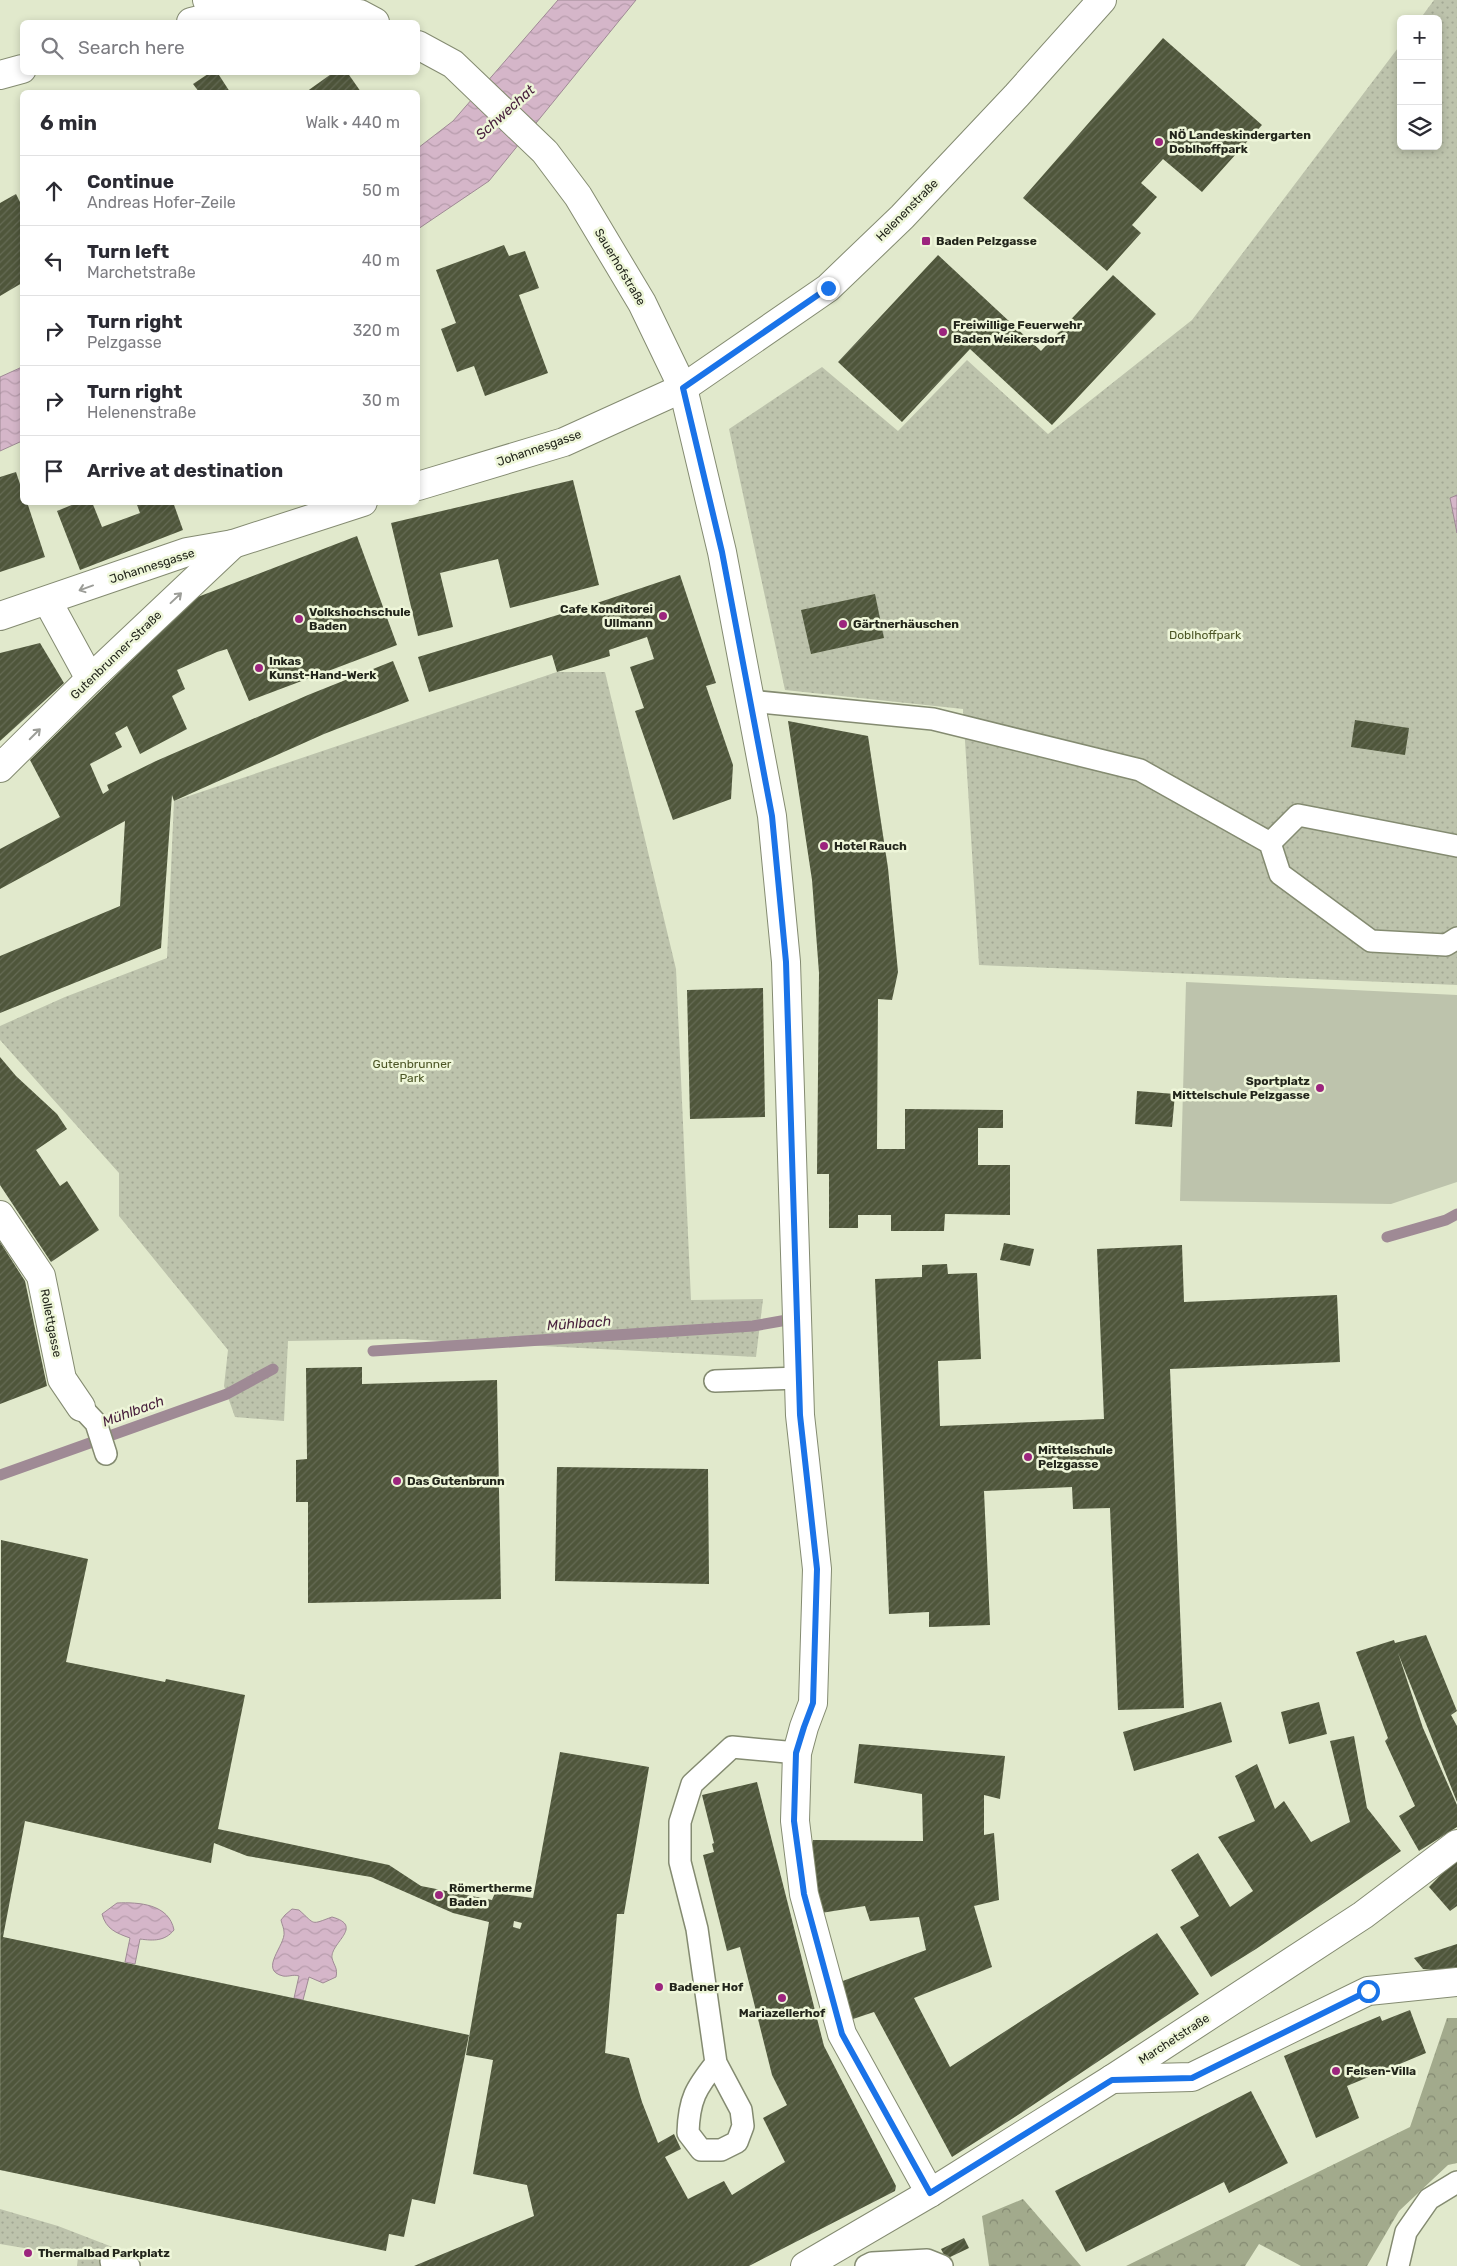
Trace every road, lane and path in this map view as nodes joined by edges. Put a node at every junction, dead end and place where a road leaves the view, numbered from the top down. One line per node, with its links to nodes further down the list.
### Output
1 (1102, 0): 8 (street, Helenenstraße)
2 (219, 6): 3 (street); 4 (street)
3 (194, 20)
4 (371, 20)
5 (420, 46): 8 (street, Sauerhofstraße)
6 (20, 70): 7 (street)
7 (0, 75)
8 (683, 388): 9 (street, Johannesgasse); 15 (street, Sauerhofstraße)
9 (420, 485)
10 (354, 505): 11 (street, Johannesgasse)
11 (233, 544): 12 (street, Johannesgasse, one-way to 12); 14 (street, Gutenbrunner-Straße, one-way to 11)
12 (48, 602): 13 (street, Johannesgasse); 14 (street)
13 (0, 616)
14 (90, 679): 16 (street, Gutenbrunner-Straße, one-way to 14)
15 (750, 701): 17 (lane); 21 (street, Sauerhofstraße)
16 (0, 768)
17 (1270, 844): 18 (lane); 19 (lane)
18 (1457, 846)
19 (1457, 938)
20 (0, 1215): 23 (street, Rollettgasse)
21 (800, 1378): 22 (lane); 25 (street, Sauerhofstraße)
22 (715, 1381)
23 (88, 1415): 24 (lane)
24 (106, 1454)
25 (796, 1753): 28 (lane); 31 (street, Sauerhofstraße)
26 (1457, 1844): 29 (street, Marchetstraße)
27 (1457, 1982): 29 (street)
28 (716, 2062)
29 (1112, 2080): 31 (street, Marchetstraße)
30 (1457, 2182): 37 (lane)
31 (930, 2193): 34 (street, Marchetstraße)
32 (112, 2266): 33 (lane)
33 (130, 2266)
34 (805, 2266)
35 (866, 2266): 36 (lane)
36 (942, 2266)
37 (1398, 2266)

